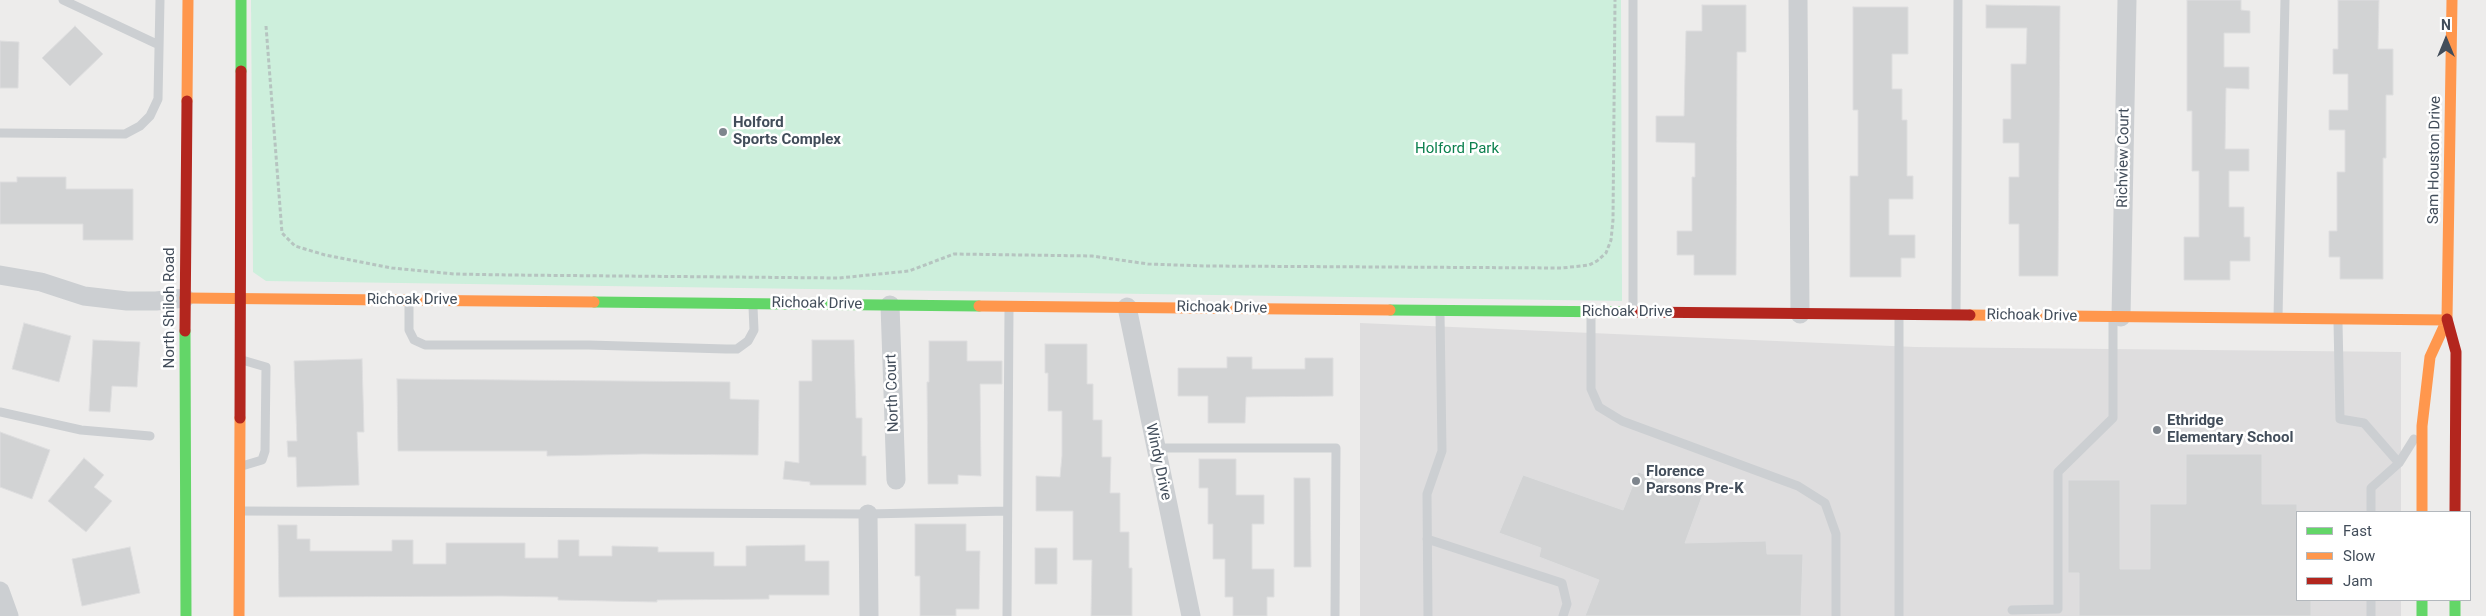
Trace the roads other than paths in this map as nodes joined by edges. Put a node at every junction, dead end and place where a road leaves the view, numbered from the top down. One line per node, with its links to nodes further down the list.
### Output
1 (63, 0): 11 (lane)
2 (160, 0): 11 (lane)
3 (188, 0): 14 (street, North Shiloh Road)
4 (241, 0): 15 (street)
5 (1633, 0): 23 (lane)
6 (1798, 0): 24 (street)
7 (1958, 0): 26 (lane)
8 (2128, 0): 27 (street, Richview Court)
9 (2285, 0): 28 (lane)
10 (2452, 0): 30 (street, Sam Houston Drive)
11 (159, 45): 12 (lane)
12 (0, 133)
13 (0, 275): 14 (street, Richoak Drive)
14 (185, 298): 15 (street, Richoak Drive); 52 (street, North Shiloh Road)
15 (240, 299): 16 (street, Richoak Drive); 31 (street)
16 (409, 300): 17 (street, Richoak Drive); 17 (lane)
17 (753, 304): 18 (street, Richoak Drive)
18 (890, 305): 19 (street, Richoak Drive); 38 (street, North Court)
19 (1010, 306): 20 (street, Richoak Drive); 40 (lane)
20 (1127, 307): 21 (street, Richoak Drive); 35 (street, Windy Drive)
21 (1440, 310): 22 (street, Richoak Drive); 45 (lane)
22 (1591, 312): 23 (street, Richoak Drive); 60 (lane)
23 (1633, 312): 24 (street, Richoak Drive)
24 (1800, 314): 25 (street, Richoak Drive)
25 (1899, 315): 26 (street, Richoak Drive); 61 (lane)
26 (1956, 315): 27 (street, Richoak Drive)
27 (2117, 317): 28 (street, Richoak Drive); 50 (lane)
28 (2278, 319): 29 (street, Richoak Drive)
29 (2338, 319): 30 (street, Richoak Drive); 36 (lane)
30 (2447, 320): 33 (street, Sam Houston Drive); 43 (street, Sam Houston Drive)
31 (240, 360): 37 (street); 37 (lane)
32 (0, 412): 34 (lane)
33 (2422, 426): 36 (lane); 42 (street, Sam Houston Drive)
34 (150, 436)
35 (1156, 448): 56 (street, Windy Drive); 57 (lane)
36 (2399, 463): 41 (lane)
37 (240, 466): 39 (street)
38 (896, 480)
39 (239, 511): 44 (lane); 53 (street)
40 (1007, 511): 44 (lane); 55 (lane)
41 (2371, 511)
42 (2422, 511)
43 (2455, 511)
44 (868, 514): 54 (street)
45 (1427, 539): 58 (lane); 59 (lane)
46 (0, 590): 51 (street)
47 (2371, 601): 62 (lane)
48 (2422, 601): 63 (street)
49 (2455, 601): 64 (street)
50 (2012, 610)
51 (9, 616)
52 (186, 616)
53 (239, 616)
54 (870, 616)
55 (1008, 616)
56 (1191, 616)
57 (1335, 616)
58 (1428, 616)
59 (1563, 616)
60 (1836, 616)
61 (1899, 616)
62 (2371, 616)
63 (2422, 616)
64 (2455, 616)

